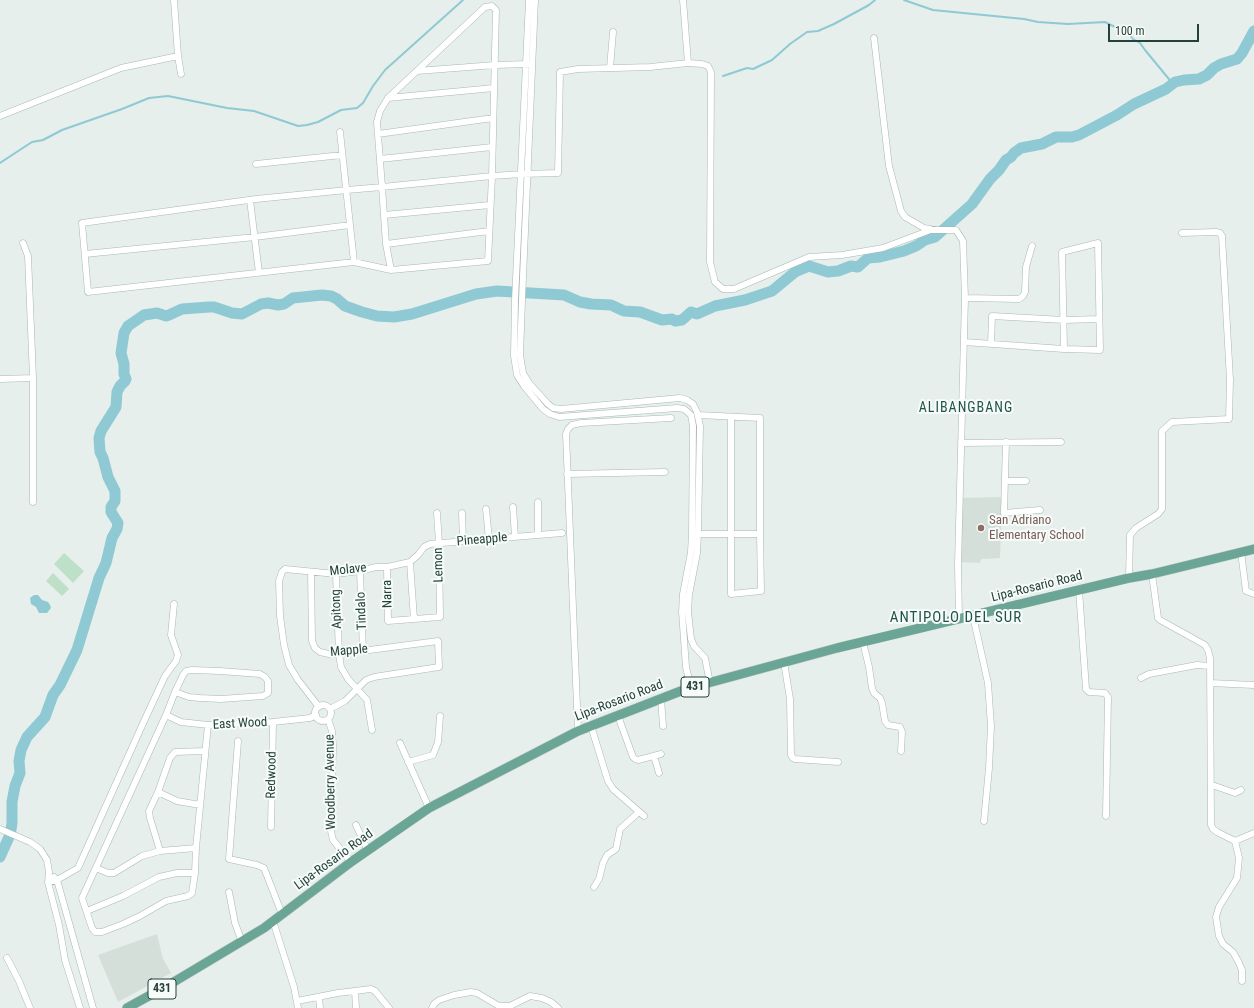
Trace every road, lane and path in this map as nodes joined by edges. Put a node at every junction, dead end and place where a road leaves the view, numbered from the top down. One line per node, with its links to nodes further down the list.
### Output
1 (174, 0): 7 (street)
2 (529, 0): 10 (street)
3 (535, 0): 10 (street)
4 (683, 0): 8 (street)
5 (613, 32): 11 (street)
6 (874, 38): 32 (street)
7 (178, 56): 13 (street); 16 (street)
8 (688, 63): 11 (street); 32 (street)
9 (495, 64): 10 (street); 12 (street); 12 (street); 14 (street)
10 (529, 64): 24 (street)
11 (610, 68): 24 (street)
12 (417, 71): 15 (street)
13 (181, 74)
14 (494, 88): 15 (street); 17 (street)
15 (388, 98): 19 (street)
16 (0, 116)
17 (493, 118): 19 (street); 20 (street)
18 (340, 132): 21 (street)
19 (378, 134): 22 (street)
20 (492, 147): 22 (street); 25 (street)
21 (342, 155): 23 (street); 27 (street)
22 (380, 159): 26 (street)
23 (256, 164)
24 (525, 174): 25 (street); 44 (street)
25 (492, 176): 26 (street); 29 (street)
26 (382, 187): 27 (street); 30 (street)
27 (347, 190): 28 (street); 31 (street)
28 (250, 200): 35 (street); 39 (street)
29 (490, 205): 30 (street); 33 (street)
30 (384, 215): 37 (street)
31 (350, 225): 35 (street); 40 (street)
32 (930, 229): 43 (street)
33 (489, 231): 37 (street); 41 (street)
34 (1182, 233): 86 (street)
35 (255, 237): 39 (street); 42 (street)
36 (23, 242): 50 (street)
37 (386, 244): 41 (street)
38 (1032, 246): 43 (street)
39 (85, 254): 42 (street)
40 (354, 262): 41 (street); 42 (street)
41 (391, 270)
42 (259, 273)
43 (965, 298): 47 (street)
44 (519, 300): 52 (street); 70 (street)
45 (1099, 319): 46 (street); 46 (street); 49 (street)
46 (1064, 320): 48 (street); 49 (street)
47 (964, 342): 48 (street); 57 (street)
48 (991, 344): 49 (street)
49 (1064, 349)
50 (33, 378): 51 (street); 62 (street)
51 (0, 379)
52 (698, 416): 53 (street); 70 (street)
53 (731, 417): 71 (street); 72 (street)
54 (671, 418): 59 (street)
55 (1006, 442): 56 (street); 57 (street); 60 (street)
56 (1061, 442)
57 (961, 443): 91 (street)
58 (665, 472): 59 (street)
59 (567, 474): 120 (street)
60 (1005, 481): 61 (street); 66 (street)
61 (1026, 481)
62 (33, 502)
63 (538, 502): 73 (street)
64 (513, 507): 74 (street)
65 (486, 510): 75 (street)
66 (1040, 510)
67 (436, 513): 77 (street, Lemon)
68 (462, 513): 76 (street)
69 (562, 533): 73 (street, Pineapple)
70 (695, 534): 71 (street); 94 (street); 95 (street)
71 (732, 534): 72 (street); 72 (street)
72 (760, 534)
73 (538, 535): 74 (street, Pineapple)
74 (515, 537): 75 (street, Pineapple)
75 (489, 539): 76 (street, Pineapple)
76 (463, 541): 77 (street, Pineapple)
77 (439, 543): 80 (street, Pineapple); 92 (street, Lemon)
78 (1254, 549): 79 (main road, Lipa-Rosario Road / 431)
79 (1241, 552): 85 (main road, Lipa-Rosario Road / 431); 88 (street)
80 (410, 562): 81 (street, Molave); 92 (street)
81 (387, 567): 82 (street, Molave); 92 (street, Narra)
82 (360, 571): 84 (street, Molave); 96 (street, Tindalo)
83 (311, 572): 84 (street, Molave); 97 (street, Mapple); 108 (street, Molave)
84 (336, 574): 97 (street, Apitong)
85 (1152, 574): 86 (main road, Lipa-Rosario Road / 431); 99 (street)
86 (1129, 578): 87 (main road, Lipa-Rosario Road / 431)
87 (1079, 590): 90 (main road, Lipa-Rosario Road / 431); 135 (street)
88 (1254, 594)
89 (174, 604): 149 (street)
90 (973, 616): 91 (main road, Lipa-Rosario Road / 431); 136 (street)
91 (959, 618): 93 (main road, Lipa-Rosario Road / 431)
92 (414, 619)
93 (863, 642): 98 (main road, Lipa-Rosario Road / 431); 124 (street)
94 (694, 646): 95 (street); 101 (street)
95 (685, 649): 104 (street)
96 (363, 651): 97 (street, Mapple); 105 (street, Mapple)
97 (339, 654): 105 (street, Apitong)
98 (784, 662): 101 (main road, Lipa-Rosario Road / 431); 128 (street)
99 (1210, 666): 100 (street); 102 (street)
100 (1141, 678)
101 (710, 683): 104 (main road, Lipa-Rosario Road / 431)
102 (1210, 683): 103 (street); 130 (street)
103 (1254, 685)
104 (691, 688): 107 (main road, Lipa-Rosario Road / 431)
105 (356, 689): 109 (street); 119 (street, Apitong)
106 (175, 692): 106 (street); 110 (street)
107 (661, 699): 113 (main road, Lipa-Rosario Road / 431); 118 (street)
108 (319, 707): 109 (street); 111 (street)
109 (330, 709): 114 (street)
110 (166, 715): 116 (street, East Wood); 146 (street)
111 (316, 716): 114 (street); 115 (street, East Wood)
112 (440, 716): 127 (street)
113 (618, 716): 117 (main road, Lipa-Rosario Road / 431); 126 (street)
114 (328, 719): 145 (street, Woodberry Avenue)
115 (273, 722): 116 (street, East Wood); 138 (street, Redwood)
116 (208, 725): 123 (street)
117 (591, 726): 120 (main road, Lipa-Rosario Road / 431); 151 (street)
118 (663, 726)
119 (372, 730)
120 (578, 731): 134 (main road, Lipa-Rosario Road / 431)
121 (238, 741): 154 (street)
122 (400, 744): 127 (street)
123 (205, 751): 132 (street); 133 (street)
124 (901, 751)
125 (662, 754): 126 (street)
126 (654, 756): 129 (street)
127 (408, 762): 134 (street)
128 (838, 762)
129 (659, 773)
130 (1212, 785): 131 (street); 141 (street)
131 (1240, 790)
132 (158, 792): 133 (street); 143 (street)
133 (200, 805): 142 (street)
134 (429, 808): 144 (main road, Lipa-Rosario Road / 431)
135 (1106, 816)
136 (984, 821)
137 (356, 825): 144 (street)
138 (271, 827)
139 (0, 829): 147 (street)
140 (1254, 833): 141 (street)
141 (1235, 840): 160 (street)
142 (196, 848): 143 (street); 148 (street)
143 (160, 851): 146 (street)
144 (368, 851): 145 (main road, Lipa-Rosario Road / 431)
145 (351, 862): 154 (main road, Lipa-Rosario Road / 431)
146 (96, 868): 153 (street)
147 (49, 872): 149 (street); 150 (street)
148 (195, 873): 153 (street); 153 (street)
149 (56, 880): 150 (street); 156 (street)
150 (48, 882): 157 (street)
151 (594, 887)
152 (229, 892): 158 (street)
153 (87, 911)
154 (282, 914): 155 (main road, Lipa-Rosario Road / 431)
155 (273, 921): 158 (main road, Lipa-Rosario Road / 431); 163 (street)
156 (72, 938): 157 (street); 166 (street)
157 (62, 941): 165 (street)
158 (242, 942): 167 (main road, Lipa-Rosario Road / 431)
159 (7, 958): 164 (street)
160 (1242, 981)
161 (355, 991): 162 (street); 170 (street); 171 (street)
162 (319, 996): 163 (street); 169 (street)
163 (297, 1001): 168 (street)
164 (30, 1008)
165 (80, 1008)
166 (92, 1008)
167 (127, 1008)
168 (298, 1008)
169 (320, 1008)
170 (356, 1008)
171 (389, 1008)
172 (432, 1008): 173 (street)
173 (558, 1008)

